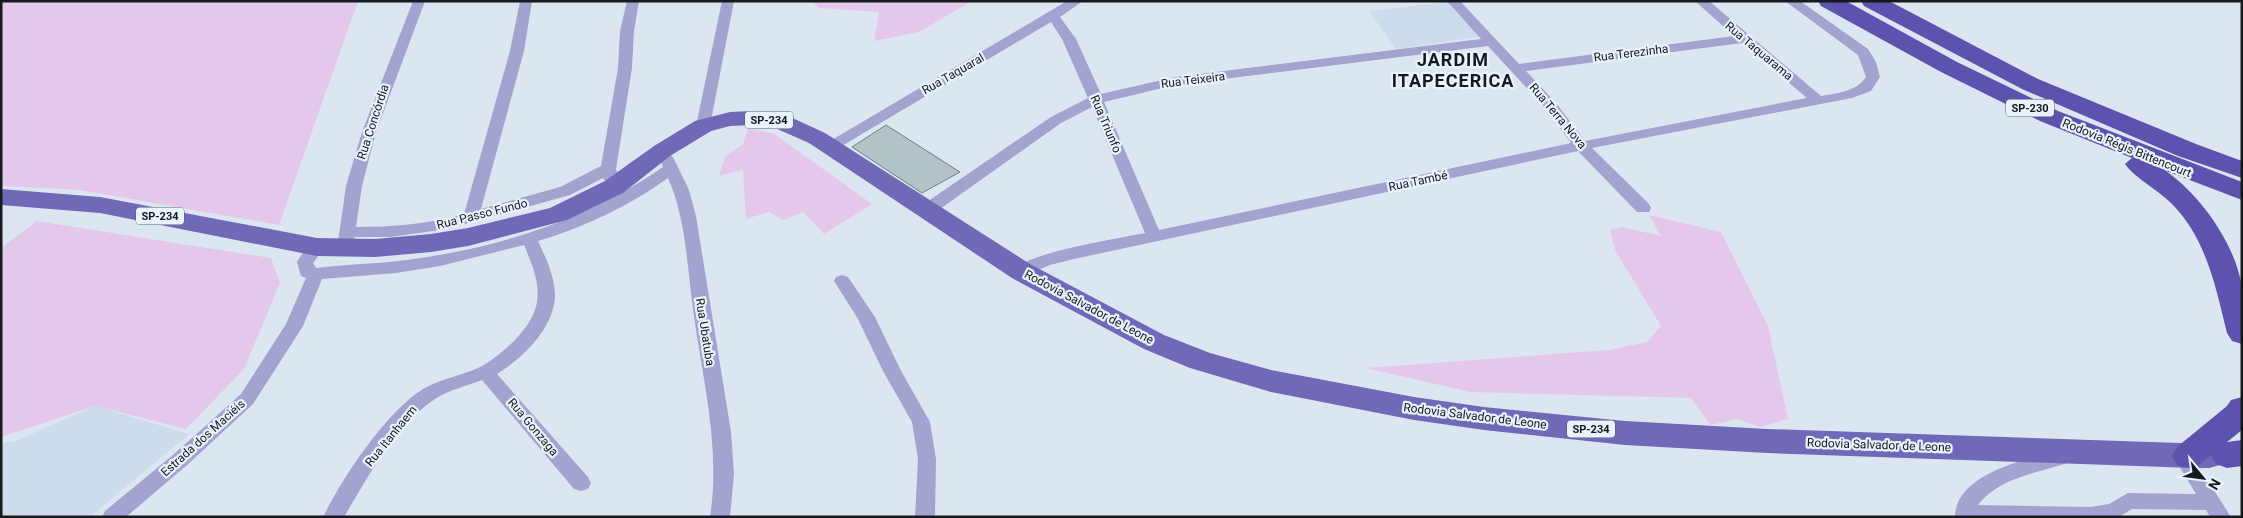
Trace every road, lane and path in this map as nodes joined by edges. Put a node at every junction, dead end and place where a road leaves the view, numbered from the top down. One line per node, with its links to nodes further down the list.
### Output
1 (419, 1): 31 (street, Rua Concórdia)
2 (526, 1): 28 (street)
3 (633, 1): 23 (street)
4 (728, 1): 18 (street)
5 (1077, 1): 11 (street, Rua Taquaral)
6 (1701, 1): 12 (street, Rua Taquarama)
7 (1791, 1): 16 (street, Rua També)
8 (1829, 1): 17 (highway, Rodovia Régis Bittencourt / SP-230)
9 (1872, 1): 22 (highway, Rodovia Régis Bittencourt / SP-230)
10 (1458, 2): 13 (street, Rua Terra Nova)
11 (1053, 16): 15 (street, Rua Triunfo); 20 (street, Rua Taquaral)
12 (1744, 39): 14 (street, Rua Terezinha); 16 (street, Rua Taquarama)
13 (1491, 42): 14 (street, Rua Terra Nova); 15 (street, Rua Teixeira)
14 (1517, 68): 19 (street, Rua Terra Nova)
15 (1096, 100): 27 (street, Rua Teixeira); 29 (street, Rua Triunfo)
16 (1817, 100): 19 (street, Rua També)
17 (2049, 116): 24 (highway, Rodovia Régis Bittencourt / SP-230); 35 (highway)
18 (703, 126): 20 (main road, Rodovia Salvador de Leone / SP-234); 21 (main road, Rodovia Salvador de Leone / SP-234)
19 (1582, 146): 26 (street, Rua Terra Nova); 29 (street, Rua També)
20 (830, 147): 27 (main road, Rodovia Salvador de Leone / SP-234)
21 (667, 160): 23 (main road, Rodovia Salvador de Leone / SP-234); 30 (street); 46 (street, Rua Ubatuba)
22 (2242, 170)
23 (611, 178): 28 (street, Rua Passo Fundo); 31 (main road, Rodovia Salvador de Leone / SP-234)
24 (2242, 192)
25 (1, 197): 31 (main road, Rodovia Salvador de Leone / SP-234)
26 (1643, 208)
27 (927, 210): 32 (main road, Rodovia Salvador de Leone / SP-234)
28 (471, 217): 31 (street, Rua Passo Fundo)
29 (1154, 236): 32 (street, Rua També)
30 (530, 238): 33 (street); 36 (street, Rua Itanhaem)
31 (337, 244): 33 (street)
32 (1021, 271): 38 (main road, Rodovia Salvador de Leone / SP-234)
33 (312, 273): 44 (street, Estrada dos Maciéis)
34 (842, 280): 47 (street)
35 (2242, 333)
36 (485, 372): 41 (street, Rua Gonzaga); 45 (street, Rua Itanhaem)
37 (2242, 409): 40 (highway)
38 (2082, 451): 40 (main road, Rodovia Salvador de Leone / SP-234); 43 (street)
39 (2237, 455): 40 (main road, Rodovia Salvador de Leone / SP-234)
40 (2185, 456): 42 (street)
41 (580, 483)
42 (2217, 510): 43 (street)
43 (1965, 515)
44 (112, 517)
45 (333, 517)
46 (720, 517)
47 (925, 517)

